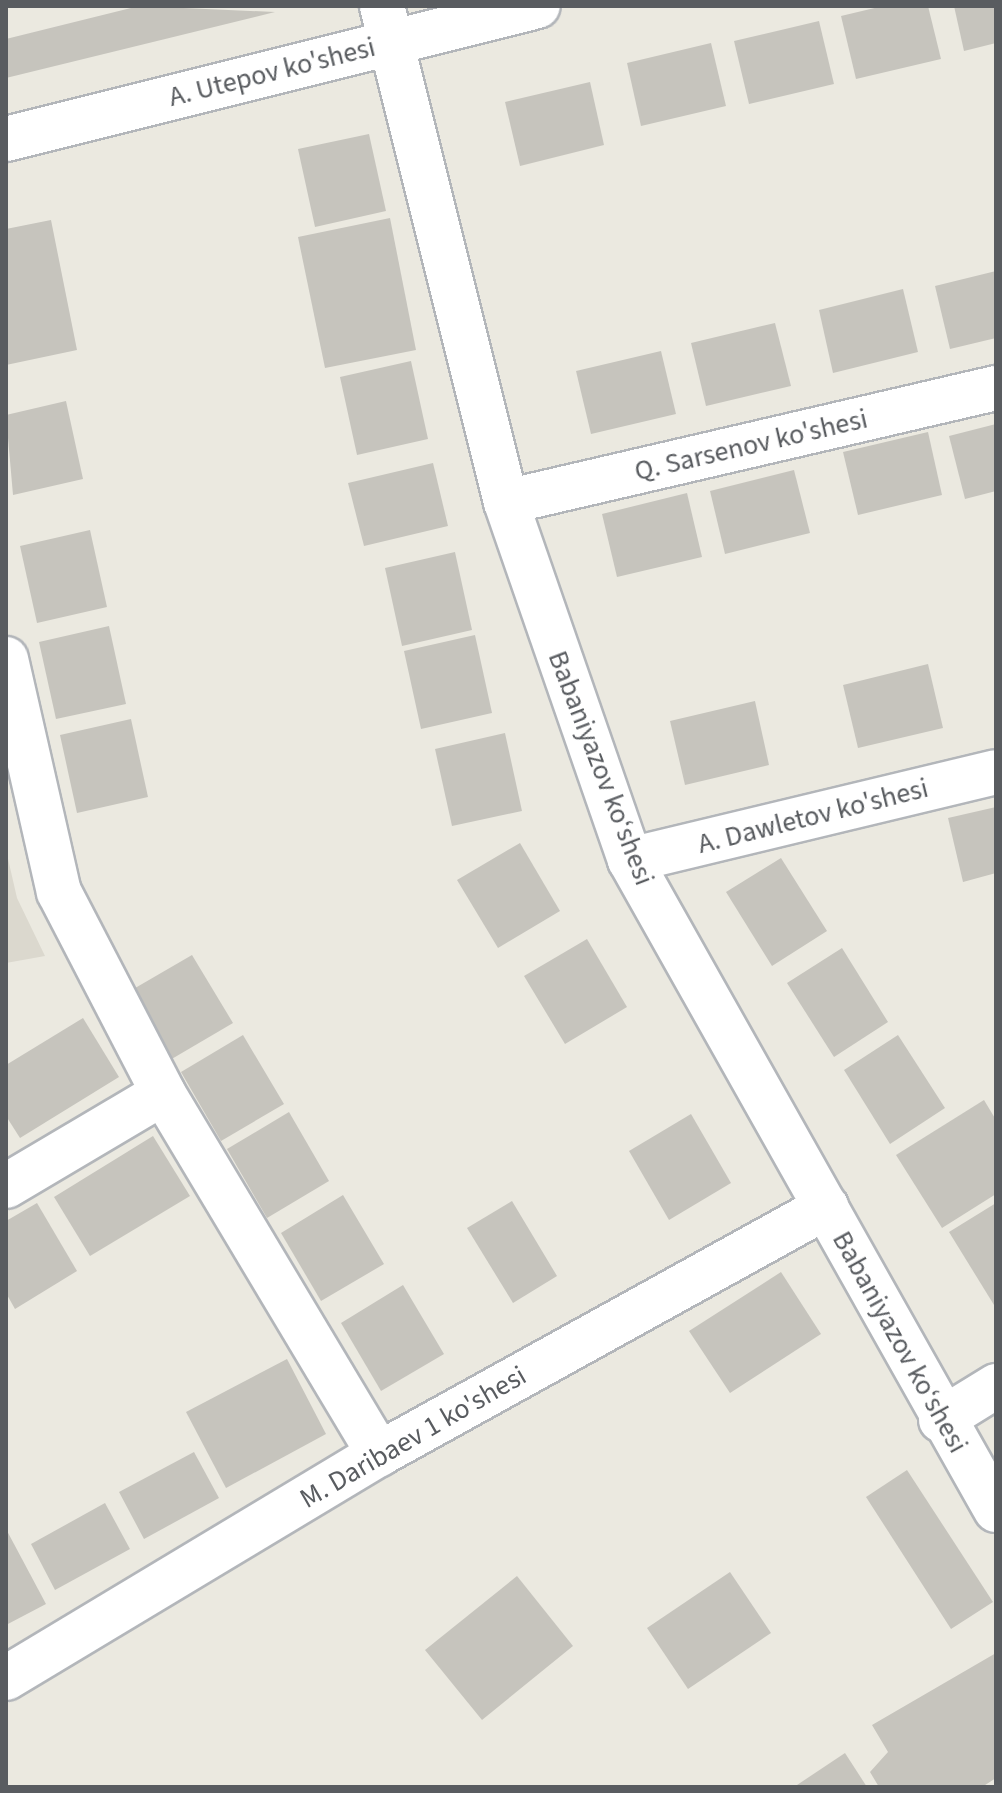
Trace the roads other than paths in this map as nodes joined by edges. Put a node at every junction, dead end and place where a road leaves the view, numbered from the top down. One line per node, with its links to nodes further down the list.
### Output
1 (538, 6): 2 (street, A. Utepov ko'shesi)
2 (386, 24): 3 (street, A. Utepov ko'shesi); 5 (street, Babaniyazov ko‘shesi)
3 (6, 139)
4 (996, 388): 5 (street, Q. Sarsenov ko'shesi)
5 (506, 502): 8 (street, Babaniyazov ko‘shesi)
6 (6, 659): 9 (street)
7 (996, 772): 8 (street, A. Dawletov ko'shesi)
8 (630, 860): 11 (street, Babaniyazov ko‘shesi)
9 (163, 1093): 10 (street); 14 (street)
10 (6, 1186)
11 (826, 1207): 13 (street, Babaniyazov ko‘shesi); 14 (street, M. Daribaev 1 ko'shesi)
12 (996, 1386): 13 (street)
13 (941, 1420): 15 (street, Babaniyazov ko‘shesi)
14 (379, 1454): 16 (street, M. Daribaev 1 ko'shesi)
15 (996, 1510)
16 (6, 1678)

